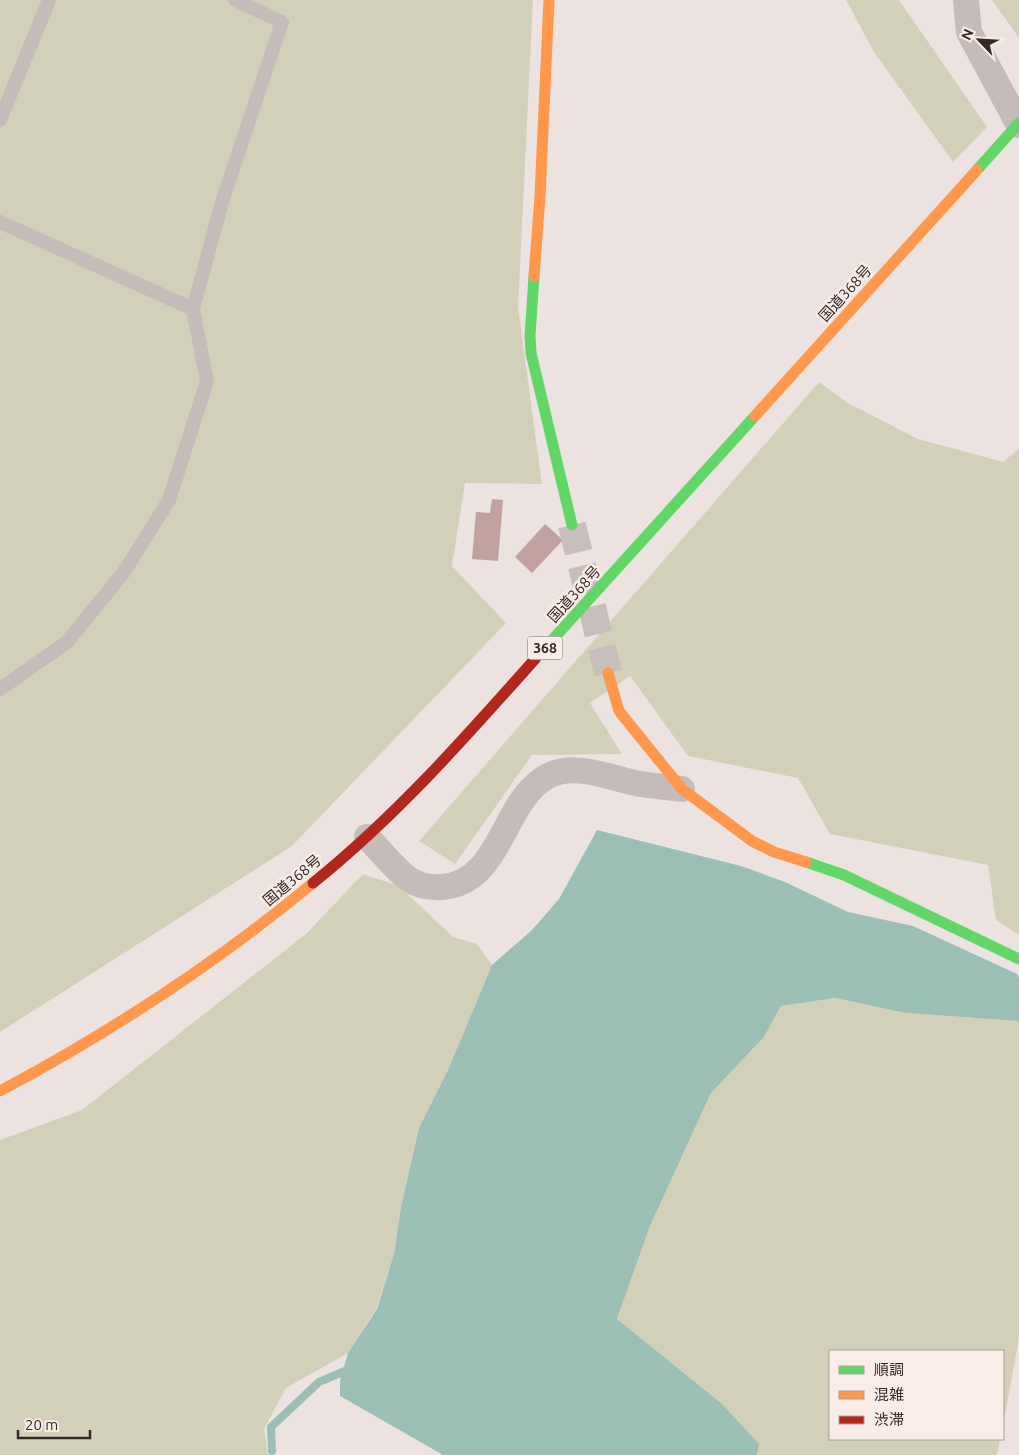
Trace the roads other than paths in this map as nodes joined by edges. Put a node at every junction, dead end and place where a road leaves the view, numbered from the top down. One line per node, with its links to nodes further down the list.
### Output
1 (49, 0): 5 (lane)
2 (235, 0): 8 (lane)
3 (549, 0): 9 (main road)
4 (966, 0): 6 (street)
5 (0, 120)
6 (1019, 124): 13 (main road, 国道368号 / 368)
7 (0, 222): 8 (lane)
8 (193, 309): 11 (lane)
9 (572, 525)
10 (608, 673): 12 (main road)
11 (0, 689)
12 (682, 788): 13 (street); 14 (main road)
13 (367, 837): 15 (main road, 国道368号 / 368)
14 (1019, 959)
15 (0, 1091)

